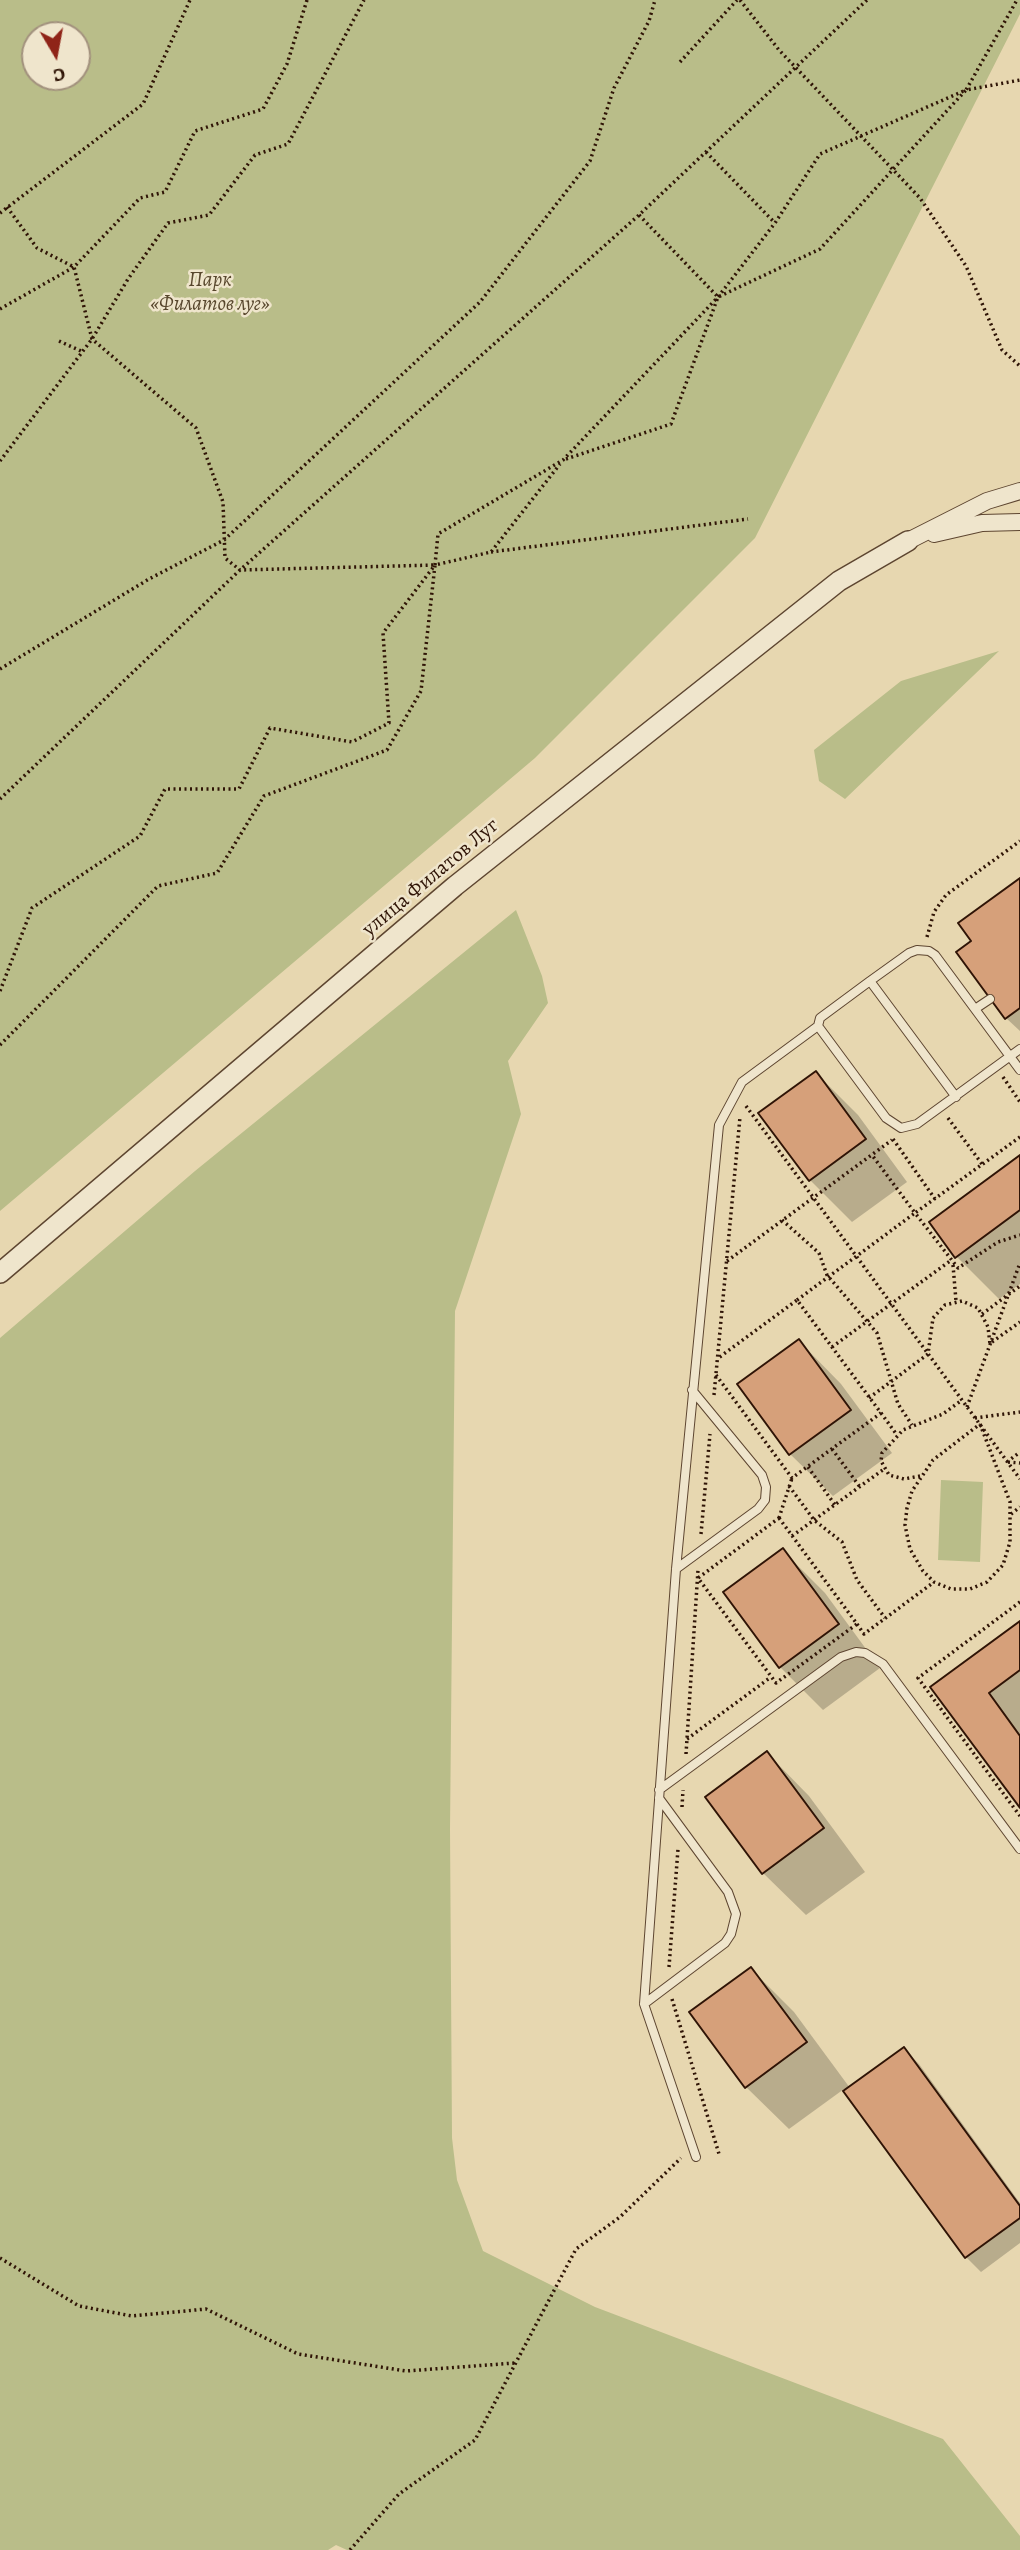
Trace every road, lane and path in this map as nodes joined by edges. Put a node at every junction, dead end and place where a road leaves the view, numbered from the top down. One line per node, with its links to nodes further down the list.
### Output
1 (190, 0): 14 (path)
2 (307, 0): 18 (path)
3 (363, 0): 21 (path)
4 (655, 0): 30 (path)
5 (739, 0): 8 (path); 9 (path)
6 (867, 0): 9 (path)
7 (1017, 0): 11 (path)
8 (680, 62)
9 (796, 67): 12 (path); 13 (path)
10 (1020, 80): 11 (path)
11 (966, 90): 13 (path); 17 (path)
12 (706, 152): 16 (path); 17 (path)
13 (893, 170): 19 (path); 24 (path)
14 (7, 207): 15 (path); 18 (path)
15 (0, 213)
16 (639, 215): 19 (path); 34 (path)
17 (775, 223): 19 (path)
18 (74, 267): 20 (path); 21 (path)
19 (718, 298): 25 (path); 25 (path)
20 (0, 309)
21 (92, 339): 23 (path); 30 (path)
22 (59, 341): 23 (path)
23 (81, 351): 26 (path)
24 (1020, 366)
25 (563, 460): 32 (path); 33 (path)
26 (0, 461)
27 (1020, 491): 31 (street, улица Филатов Луг)
28 (748, 519): 32 (path)
29 (1020, 522): 31 (street, улица Филатов Луг)
30 (225, 540): 34 (path); 35 (path)
31 (908, 541): 66 (street, улица Филатов Луг)
32 (491, 552): 33 (path)
33 (435, 565): 34 (path); 40 (path); 44 (path)
34 (240, 570): 36 (path)
35 (0, 669)
36 (0, 799)
37 (1020, 841): 38 (path)
38 (923, 949): 39 (lane); 42 (lane)
39 (870, 981): 43 (lane); 49 (lane)
40 (0, 991)
41 (990, 999): 42 (lane)
42 (975, 1009): 46 (lane)
43 (818, 1026): 53 (lane); 82 (lane)
44 (0, 1045)
45 (1020, 1049): 46 (lane)
46 (1010, 1056): 47 (lane); 48 (lane)
47 (996, 1067): 49 (lane); 50 (path)
48 (1020, 1070)
49 (956, 1097): 52 (lane)
50 (1020, 1102)
51 (744, 1105): 57 (path)
52 (941, 1107): 53 (lane); 56 (path)
53 (909, 1128): 58 (path)
54 (1020, 1137): 56 (path)
55 (872, 1155): 59 (path)
56 (982, 1164): 58 (path)
57 (813, 1198): 60 (path); 62 (path)
58 (935, 1199): 59 (path)
59 (915, 1213): 62 (path); 64 (path)
60 (782, 1220): 63 (path); 67 (path)
61 (1020, 1235): 64 (path)
62 (856, 1256): 67 (path); 72 (path)
63 (727, 1261)
64 (952, 1263): 71 (path); 72 (path)
65 (1020, 1263): 69 (path)
66 (0, 1273)
67 (829, 1277): 70 (path); 74 (path)
68 (1020, 1286): 69 (path)
69 (1008, 1295): 73 (path); 76 (path)
70 (797, 1300): 77 (path); 79 (path)
71 (956, 1301): 73 (path); 78 (path)
72 (891, 1304): 74 (path); 78 (path)
73 (982, 1314): 76 (path)
74 (867, 1321): 77 (path); 81 (path)
75 (1020, 1322): 76 (path)
76 (990, 1344): 85 (path)
77 (832, 1347): 83 (path)
78 (928, 1354): 81 (path); 84 (path)
79 (717, 1359)
80 (716, 1375): 99 (path)
81 (892, 1382): 83 (path); 90 (path)
82 (692, 1390): 109 (lane); 109 (lane)
83 (869, 1398): 87 (path)
84 (962, 1400): 85 (path); 90 (path)
85 (967, 1407): 88 (path)
86 (1020, 1412): 88 (path)
87 (881, 1413): 91 (path); 92 (path)
88 (975, 1418): 89 (path)
89 (980, 1424): 94 (path); 98 (path); 105 (path)
90 (912, 1425): 91 (path)
91 (897, 1435): 97 (path)
92 (832, 1449): 96 (path); 102 (path)
93 (1020, 1452): 94 (path)
94 (1007, 1462): 95 (path); 100 (path)
95 (1020, 1463)
96 (807, 1467): 99 (path); 103 (path)
97 (884, 1469): 98 (path); 102 (path)
98 (921, 1476): 110 (path)
99 (792, 1478): 101 (path)
100 (1020, 1479)
101 (789, 1486): 106 (path); 107 (path)
102 (860, 1487): 103 (path)
103 (835, 1504): 107 (path)
104 (1020, 1507): 105 (path)
105 (1011, 1514): 110 (path)
106 (779, 1518): 108 (path); 114 (path)
107 (814, 1520): 108 (path); 112 (path)
108 (792, 1537): 113 (path)
109 (676, 1569): 116 (lane)
110 (934, 1582): 112 (path)
111 (1020, 1602): 117 (path)
112 (885, 1618): 113 (path)
113 (857, 1624): 114 (path)
114 (771, 1677): 115 (path)
115 (687, 1739)
116 (659, 1794): 118 (lane); 119 (lane); 120 (lane)
117 (1020, 1816)
118 (1020, 1849)
119 (668, 1986): 120 (lane); 122 (path)
120 (644, 2004): 121 (lane)
121 (692, 2147): 123 (lane); 125 (path)
122 (719, 2154)
123 (696, 2157)
124 (0, 2258): 125 (path)
125 (515, 2363): 126 (path)
126 (350, 2550)

